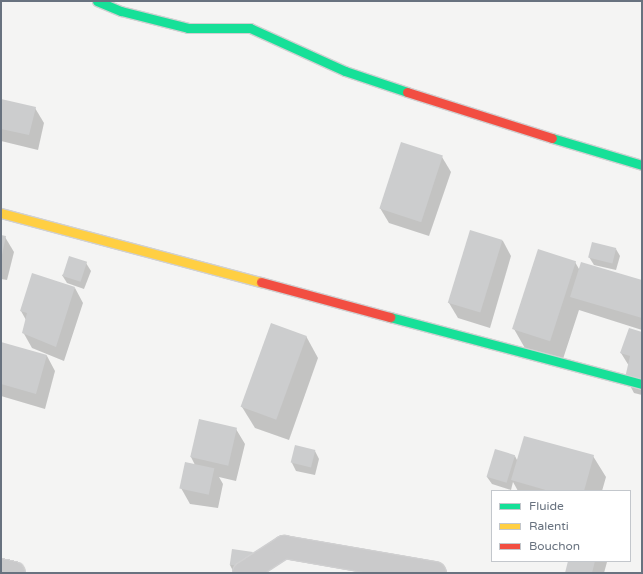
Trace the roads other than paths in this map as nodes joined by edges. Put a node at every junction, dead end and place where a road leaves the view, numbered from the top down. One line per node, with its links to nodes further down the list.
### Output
1 (97, 1): 2 (street)
2 (642, 164)
3 (1, 213): 4 (street)
4 (642, 384)
5 (1, 570): 6 (street)
6 (14, 573)
7 (244, 573): 8 (street)
8 (435, 573)

